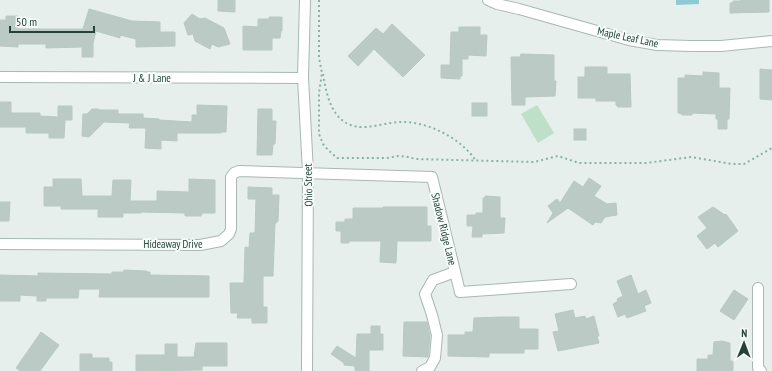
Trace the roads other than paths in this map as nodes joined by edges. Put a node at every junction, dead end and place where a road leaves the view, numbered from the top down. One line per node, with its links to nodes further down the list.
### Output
1 (304, 0): 5 (street, Ohio Street)
2 (488, 0): 3 (street, Maple Leaf Lane)
3 (772, 41)
4 (0, 77): 5 (street, J & J Lane)
5 (303, 78): 6 (street, Ohio Street)
6 (308, 172): 7 (street, Hideaway Drive); 8 (street, Shadow Ridge Lane); 11 (street, Ohio Street)
7 (0, 244)
8 (455, 272): 9 (street, Shadow Ridge Lane); 12 (street)
9 (571, 284)
10 (758, 288): 13 (street)
11 (307, 371)
12 (422, 371)
13 (761, 371)

